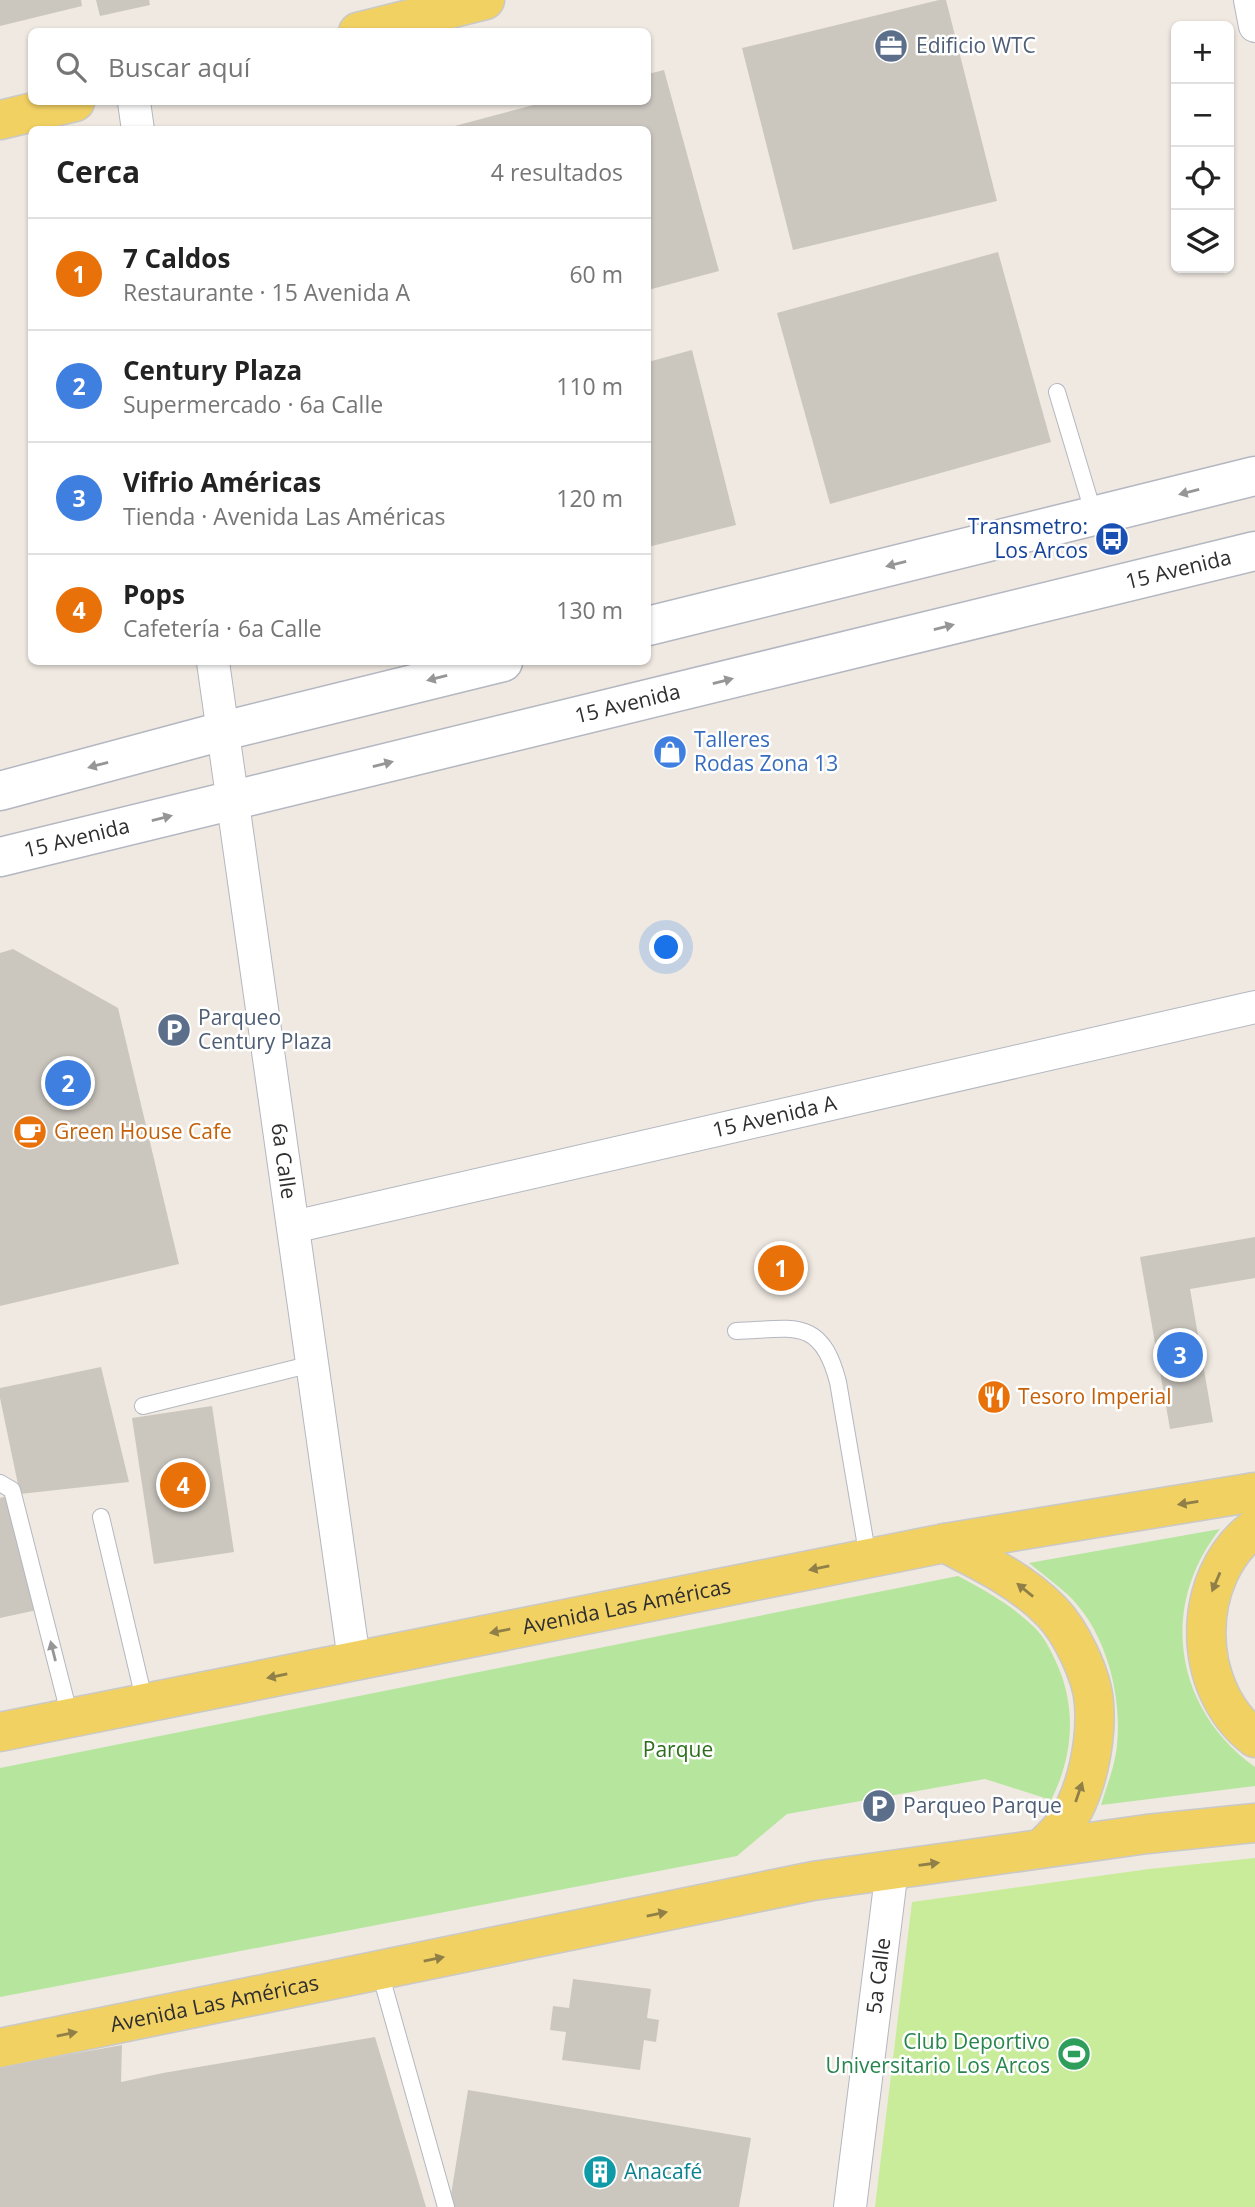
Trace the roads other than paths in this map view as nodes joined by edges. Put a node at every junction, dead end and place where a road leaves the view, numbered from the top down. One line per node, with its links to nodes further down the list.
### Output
1 (485, 0): 4 (main road)
2 (1250, 0): 3 (street)
3 (1255, 26)
4 (374, 28)
5 (62, 105): 7 (main road)
6 (134, 105): 8 (street)
7 (0, 120)
8 (137, 126)
9 (1057, 392): 11 (lane)
10 (1255, 476): 11 (street, one-way to 11)
11 (1094, 515): 13 (street, one-way to 13)
12 (1255, 551): 18 (street, 15 Avenida, one-way to 12)
13 (651, 625)
14 (213, 665): 16 (street, 6a Calle)
15 (491, 665): 16 (street, one-way to 16)
16 (223, 731): 17 (street, one-way to 17); 18 (street, 6a Calle)
17 (0, 791)
18 (233, 801): 19 (street, 15 Avenida, one-way to 18); 21 (street, 6a Calle)
19 (0, 857)
20 (1255, 1007): 21 (street, 15 Avenida A)
21 (293, 1227): 23 (street, 6a Calle)
22 (736, 1331): 29 (lane)
23 (312, 1364): 24 (lane); 30 (street, 6a Calle)
24 (143, 1406)
25 (0, 1483): 32 (lane, one-way to 25)
26 (1251, 1502): 28 (main road, Avenida Las Américas, one-way to 28); 34 (main road, one-way to 34)
27 (101, 1517): 31 (lane)
28 (945, 1543): 29 (main road, Avenida Las Américas); 36 (main road, one-way to 28)
29 (868, 1558): 30 (main road, Avenida Las Américas, one-way to 30)
30 (354, 1660): 31 (main road, Avenida Las Américas, one-way to 31)
31 (145, 1703): 32 (main road, Avenida Las Américas)
32 (70, 1717): 33 (main road, Avenida Las Américas)
33 (0, 1732)
34 (1255, 1738)
35 (1255, 1823): 36 (main road, Avenida Las Américas)
36 (1042, 1848): 37 (main road, Avenida Las Américas, one-way to 36)
37 (892, 1869): 38 (main road, Avenida Las Américas, one-way to 37); 41 (street, 5a Calle)
38 (379, 1969): 39 (main road, Avenida Las Américas, one-way to 38); 40 (lane)
39 (0, 2048)
40 (446, 2207)
41 (850, 2207)

